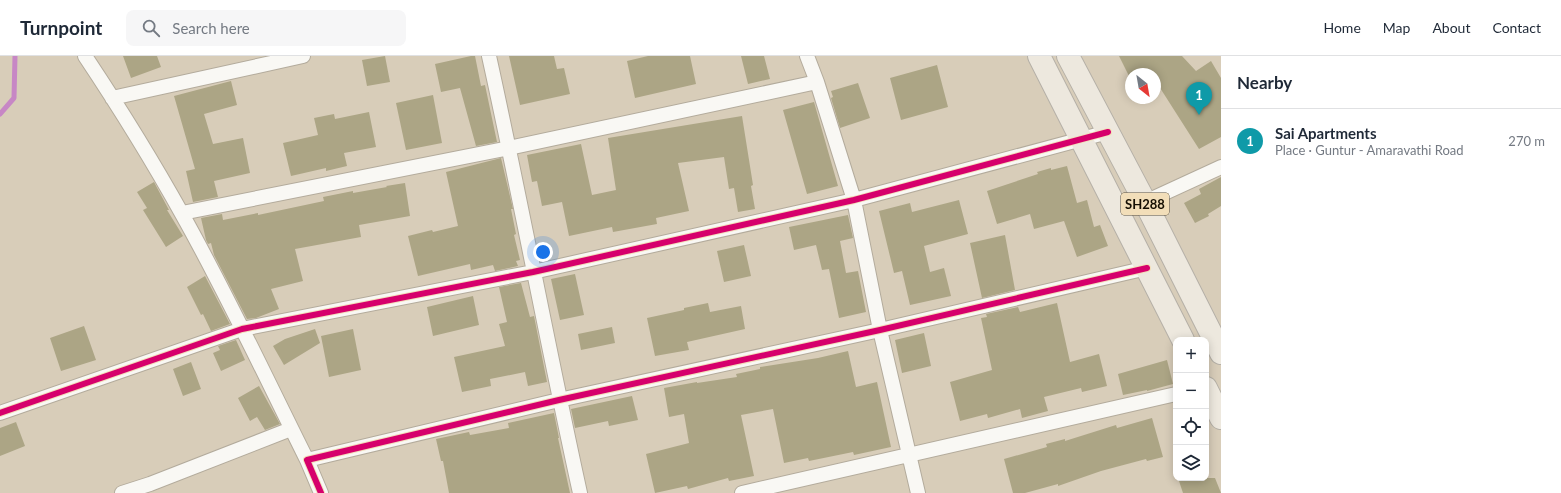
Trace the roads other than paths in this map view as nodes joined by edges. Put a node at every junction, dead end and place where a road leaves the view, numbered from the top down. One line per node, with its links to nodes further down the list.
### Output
1 (85, 56): 8 (street)
2 (303, 56): 8 (street)
3 (489, 56): 11 (street)
4 (807, 56): 7 (street)
5 (1039, 56): 10 (main road, SH288)
6 (1068, 56): 9 (main road, SH288)
7 (817, 82): 11 (street); 13 (street)
8 (112, 98): 15 (street)
9 (1108, 132): 10 (street); 14 (main road, SH288)
10 (1082, 139): 13 (street); 16 (main road, SH288)
11 (509, 148): 15 (street); 17 (street)
12 (1221, 167): 14 (street)
13 (854, 200): 17 (street); 19 (street)
14 (1144, 202): 21 (main road, SH288)
15 (182, 213): 18 (street)
16 (1147, 268): 19 (street); 20 (main road, SH288)
17 (533, 272): 18 (street); 24 (street)
18 (242, 329): 25 (street); 27 (street)
19 (880, 330): 24 (street); 28 (street)
20 (1182, 337)
21 (1221, 353)
22 (1209, 394): 26 (main road)
23 (1173, 395): 28 (street)
24 (559, 400): 29 (street); 32 (street)
25 (0, 413)
26 (1221, 418)
27 (291, 429): 29 (street); 30 (street)
28 (909, 455): 33 (street); 34 (street)
29 (307, 460): 31 (street)
30 (122, 493)
31 (321, 493)
32 (580, 493)
33 (742, 493)
34 (918, 493)

